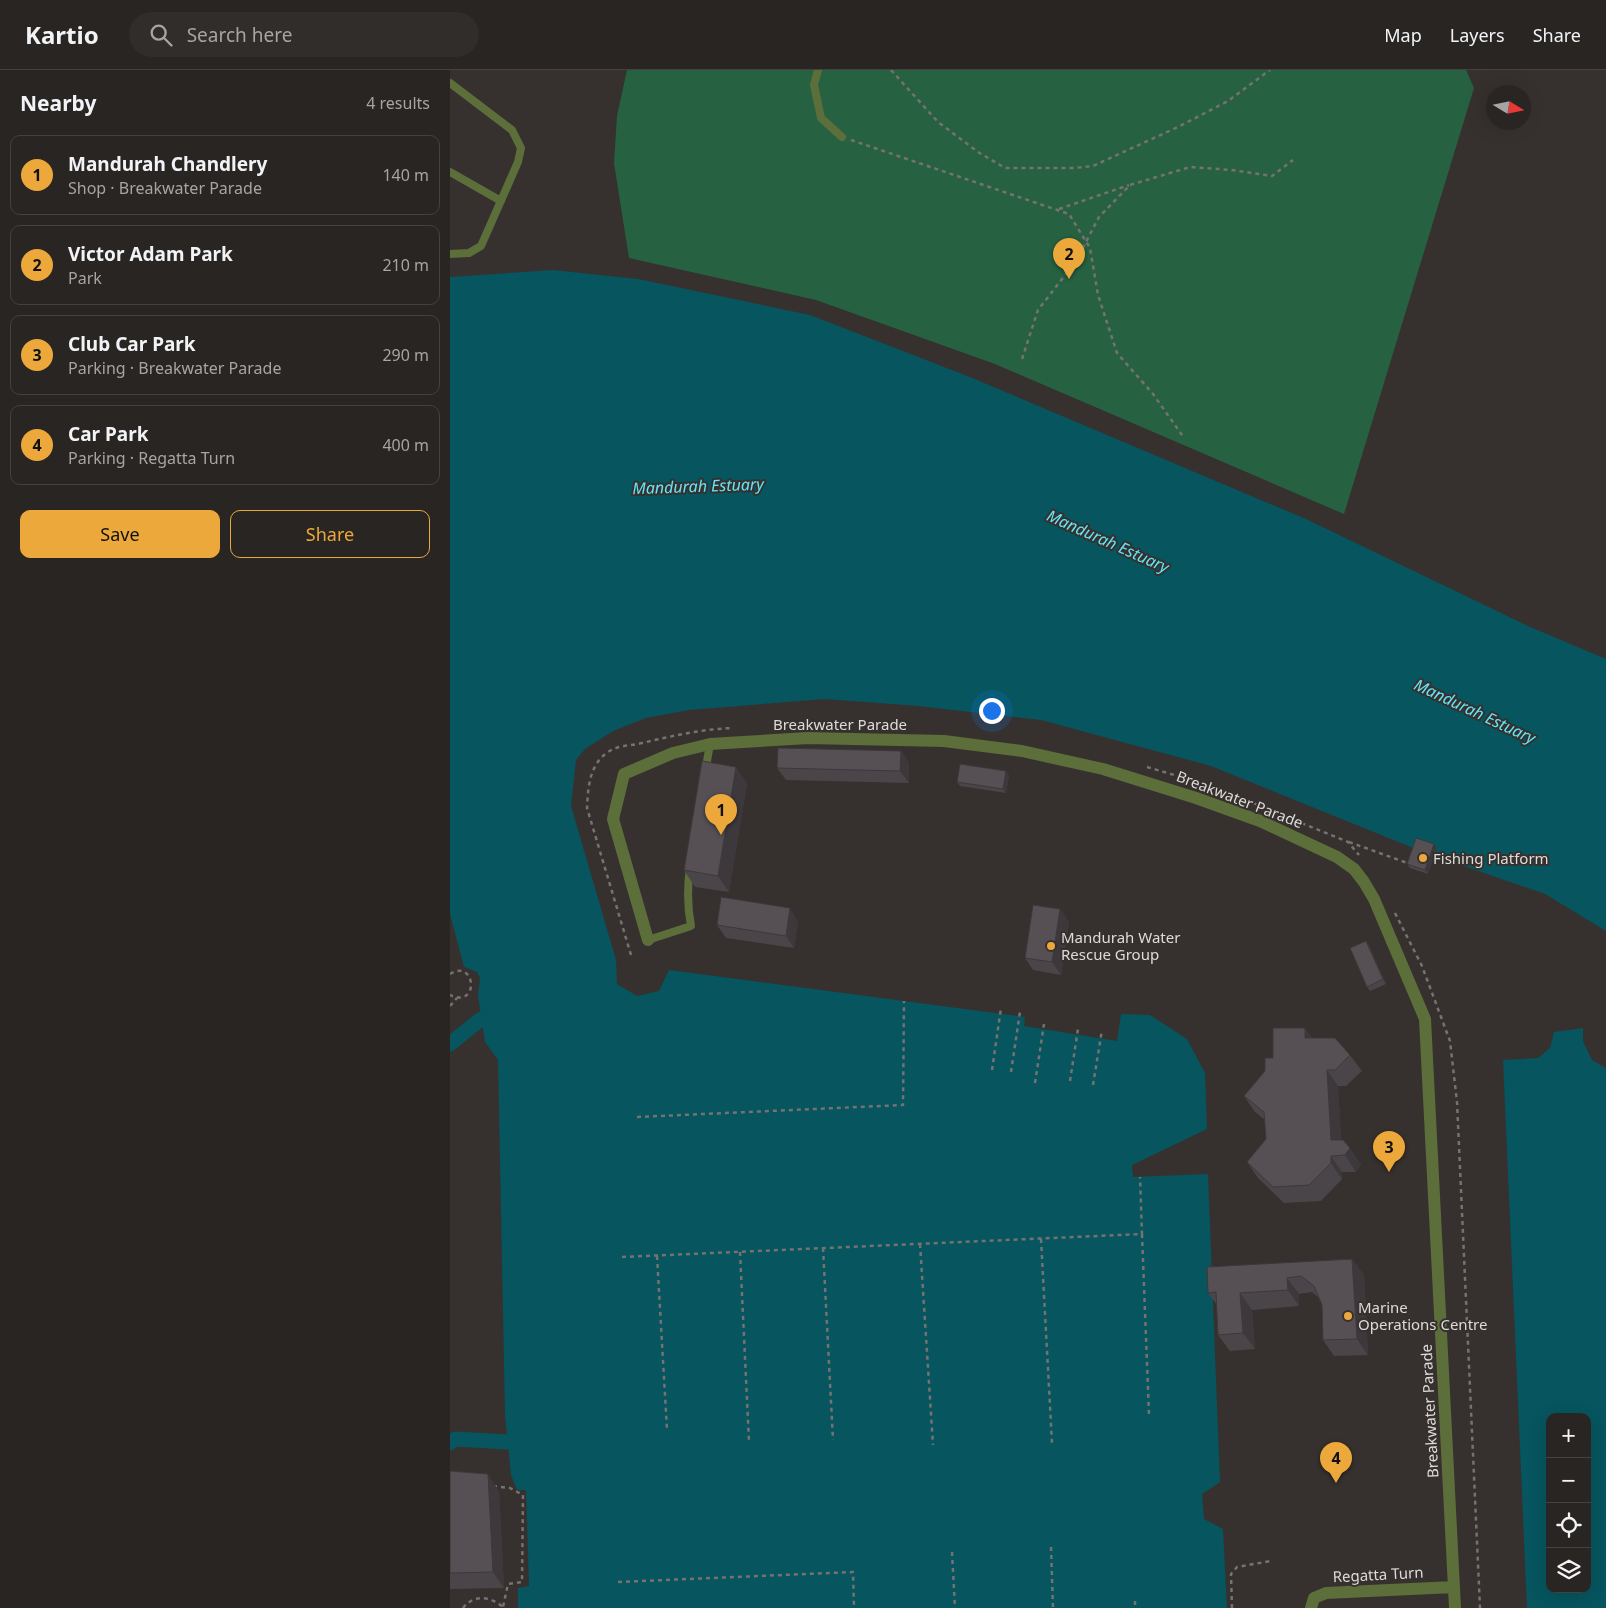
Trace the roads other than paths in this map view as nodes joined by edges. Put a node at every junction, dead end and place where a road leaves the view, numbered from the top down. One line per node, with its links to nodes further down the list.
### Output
1 (818, 70): 3 (lane)
2 (450, 83): 5 (lane)
3 (842, 137)
4 (450, 172): 5 (lane)
5 (501, 201): 6 (lane)
6 (450, 254)
7 (710, 744): 8 (lane); 10 (street, Breakwater Parade); 11 (street, Breakwater Parade)
8 (704, 779)
9 (691, 860): 10 (lane)
10 (648, 940)
11 (1454, 1587): 12 (street, Regatta Turn); 13 (street, Breakwater Parade)
12 (1311, 1608)
13 (1455, 1608)

